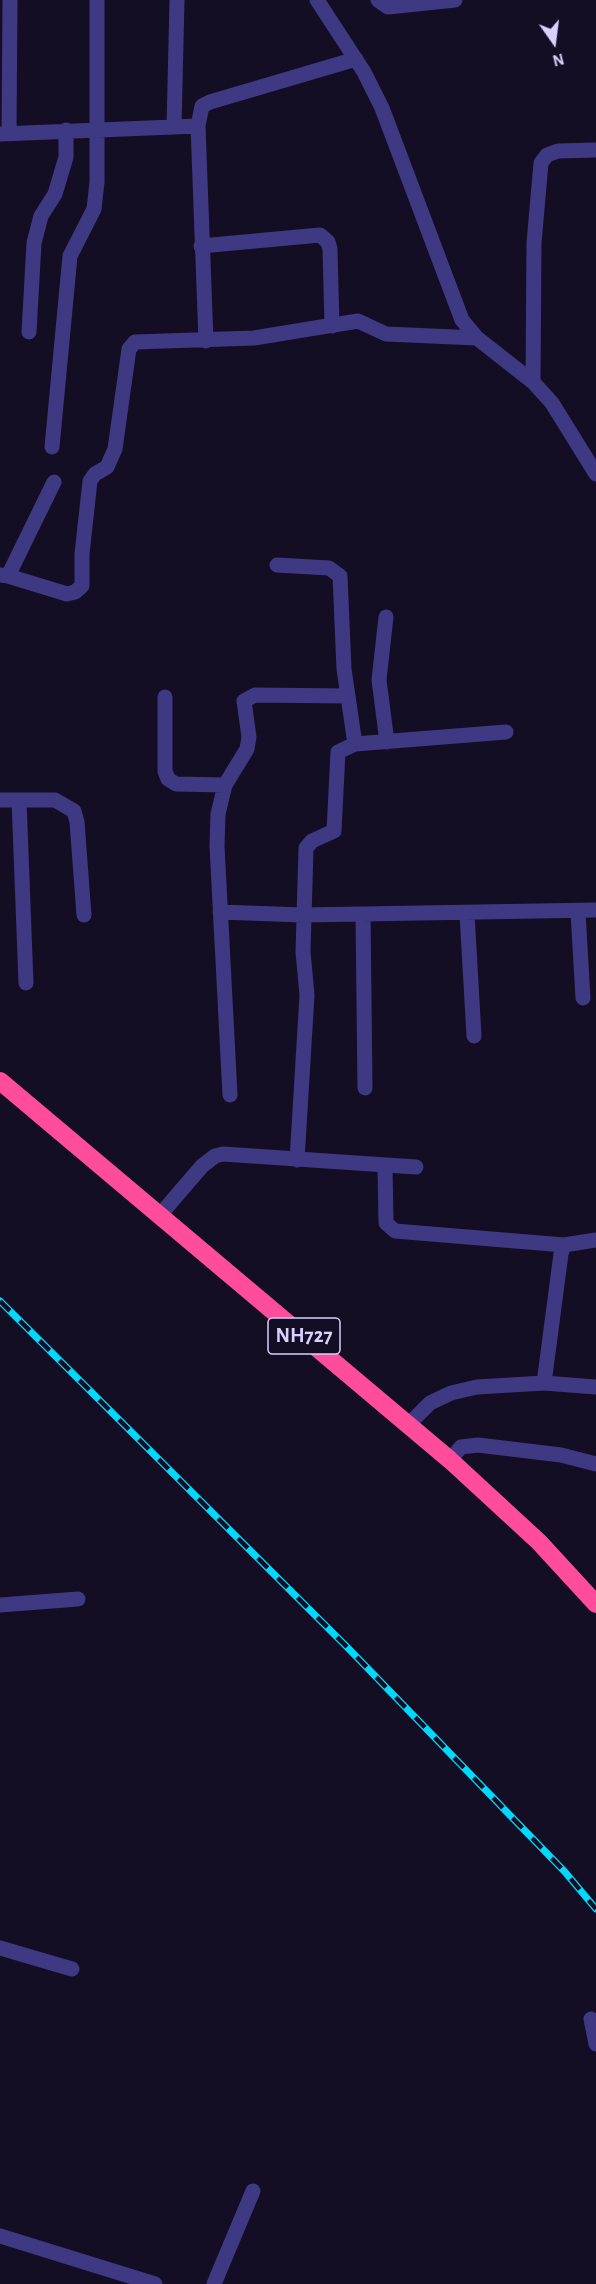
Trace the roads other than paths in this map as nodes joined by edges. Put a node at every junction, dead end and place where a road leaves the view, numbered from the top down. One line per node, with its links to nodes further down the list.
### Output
1 (9, 0): 12 (street)
2 (97, 0): 10 (street)
3 (177, 0): 9 (street)
4 (317, 0): 7 (street)
5 (378, 0): 6 (street)
6 (455, 0)
7 (356, 59): 8 (street); 17 (street)
8 (198, 126): 9 (street); 14 (street)
9 (174, 127): 10 (street)
10 (96, 129): 11 (street); 20 (street)
11 (66, 130): 12 (street); 16 (street)
12 (4, 133)
13 (596, 150): 19 (street)
14 (201, 246): 15 (street); 18 (street)
15 (332, 326): 17 (street); 18 (street)
16 (29, 332)
17 (477, 338): 19 (street)
18 (206, 340): 24 (street)
19 (533, 382): 21 (street)
20 (52, 447)
21 (596, 474)
22 (54, 482): 24 (street)
23 (277, 565): 26 (street)
24 (4, 576)
25 (386, 616): 29 (street)
26 (348, 696): 30 (street); 31 (street)
27 (165, 697): 31 (street)
28 (506, 732): 29 (street)
29 (387, 742): 30 (street)
30 (355, 744): 40 (street)
31 (225, 785): 35 (street)
32 (0, 800): 33 (street)
33 (19, 800): 39 (street); 41 (street)
34 (596, 910): 36 (street)
35 (220, 912): 40 (street); 46 (street)
36 (578, 912): 38 (street); 42 (street)
37 (363, 914): 38 (street); 40 (street); 45 (street)
38 (467, 914): 43 (street)
39 (84, 915)
40 (303, 915): 47 (street)
41 (26, 983)
42 (583, 998)
43 (474, 1036)
44 (0, 1081): 50 (highway, NH727)
45 (365, 1088)
46 (230, 1095)
47 (297, 1160): 48 (street); 50 (street)
48 (385, 1166): 49 (street); 52 (street)
49 (416, 1167)
50 (160, 1215): 55 (highway, NH727)
51 (596, 1240): 52 (street)
52 (564, 1245): 53 (street)
53 (544, 1383): 54 (street); 55 (street)
54 (596, 1387)
55 (408, 1425): 56 (highway, NH727)
56 (450, 1460): 57 (street); 59 (highway, NH727)
57 (596, 1464)
58 (78, 1599): 60 (street)
59 (596, 1604)
60 (0, 1605)
61 (0, 1948): 62 (street)
62 (72, 1969)
63 (591, 2019): 64 (street)
64 (596, 2044)
65 (253, 2191): 68 (street)
66 (0, 2236): 67 (street)
67 (155, 2284)
68 (214, 2284)

